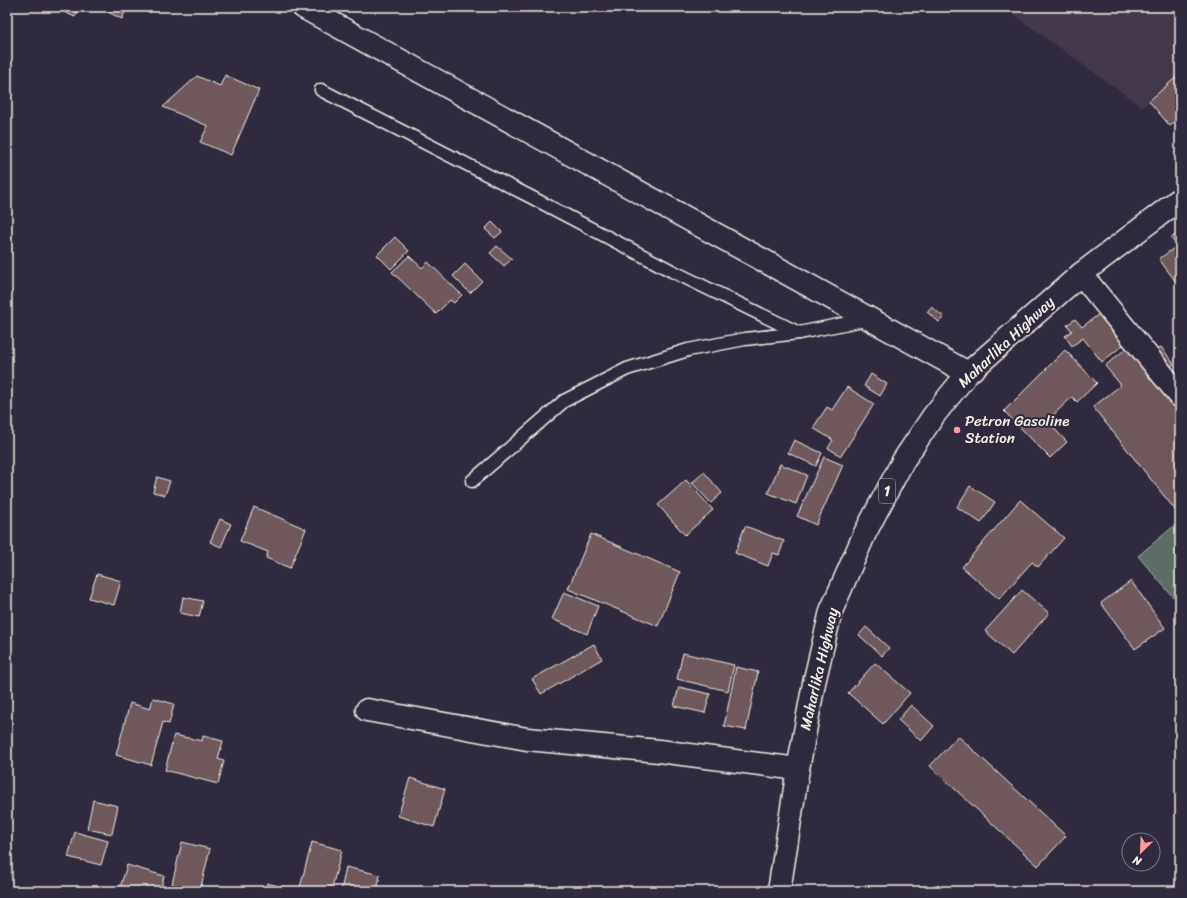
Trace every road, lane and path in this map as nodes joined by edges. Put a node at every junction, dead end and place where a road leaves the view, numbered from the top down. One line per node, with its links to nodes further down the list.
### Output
1 (303, 7): 5 (main road)
2 (321, 90): 6 (lane)
3 (1180, 199): 4 (main road, Maharlika Highway / 1)
4 (1081, 274): 7 (main road, Maharlika Highway / 1); 8 (main road)
5 (869, 319): 6 (lane); 7 (main road)
6 (799, 333): 9 (lane)
7 (968, 373): 11 (main road, Maharlika Highway / 1)
8 (1180, 396)
9 (472, 481)
10 (367, 710): 11 (main road)
11 (798, 769): 12 (main road, Maharlika Highway / 1)
12 (782, 888)

